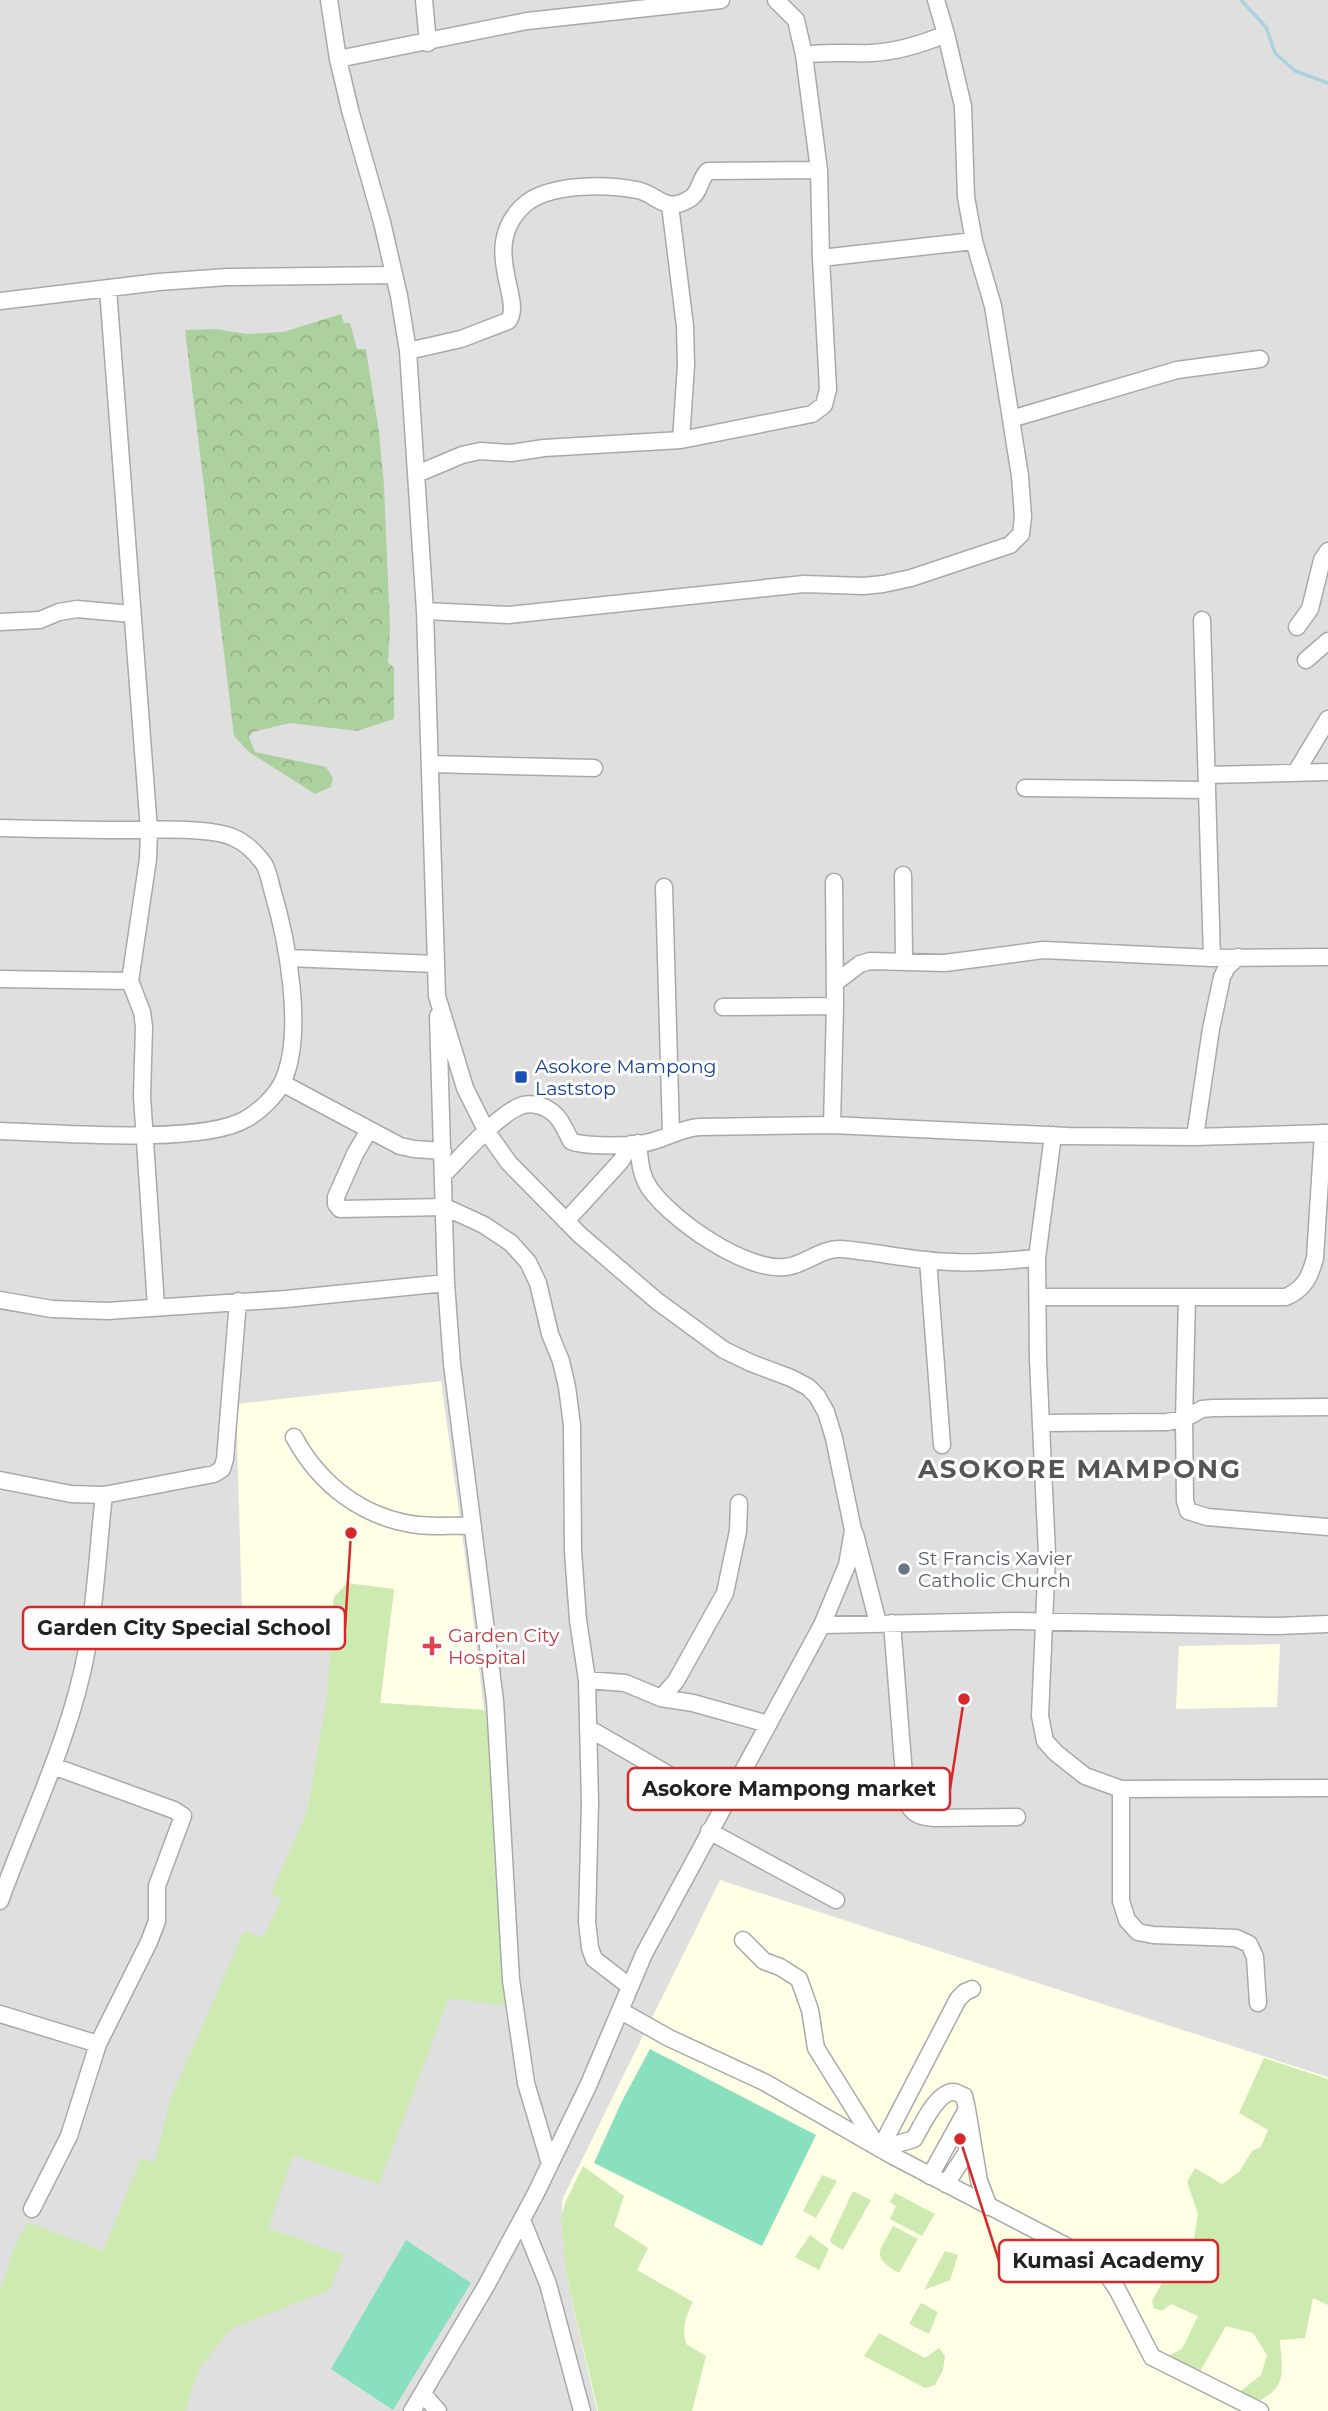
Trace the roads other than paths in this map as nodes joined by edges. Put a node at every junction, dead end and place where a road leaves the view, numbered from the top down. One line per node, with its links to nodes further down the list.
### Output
1 (329, 0): 9 (street)
2 (424, 0): 7 (street)
3 (721, 0): 7 (street)
4 (776, 0): 8 (street)
5 (936, 0): 6 (street)
6 (946, 34): 8 (street); 12 (street)
7 (428, 43): 9 (street)
8 (804, 54): 10 (street)
9 (338, 60): 14 (street)
10 (819, 170): 11 (street); 13 (street)
11 (670, 205): 17 (street); 20 (street)
12 (974, 241): 13 (street); 19 (street)
13 (821, 258): 20 (street)
14 (394, 275): 15 (street); 17 (street)
15 (108, 289): 16 (street); 24 (street)
16 (0, 301)
17 (408, 351): 21 (street)
18 (1260, 359): 19 (street)
19 (1011, 419): 23 (street)
20 (681, 440): 21 (street)
21 (417, 474): 23 (street)
22 (1328, 551): 27 (street)
23 (425, 611): 31 (street)
24 (132, 614): 26 (street); 38 (street)
25 (1202, 620): 35 (street)
26 (0, 622)
27 (1297, 627)
28 (1326, 649): 29 (street)
29 (1306, 660)
30 (1328, 719): 33 (street)
31 (430, 764): 32 (street); 47 (street)
32 (594, 768)
33 (1296, 772): 34 (street); 35 (street)
34 (1328, 772)
35 (1207, 782): 36 (street); 45 (street)
36 (1025, 788)
37 (0, 828): 38 (street)
38 (149, 830): 44 (street); 49 (street)
39 (903, 875): 46 (street)
40 (834, 882): 50 (street)
41 (664, 887): 59 (street)
42 (1238, 957): 43 (street); 45 (street); 63 (street)
43 (1328, 957)
44 (288, 958): 47 (street); 54 (street)
45 (1212, 958): 46 (street)
46 (904, 960): 50 (street)
47 (436, 964): 51 (street)
48 (0, 979): 49 (street)
49 (130, 981): 61 (street)
50 (835, 983): 52 (street)
51 (438, 996): 58 (street); 65 (street)
52 (835, 1006): 53 (street); 55 (street)
53 (723, 1007)
54 (282, 1083): 56 (street); 61 (street)
55 (832, 1125): 59 (street); 62 (street)
56 (369, 1130): 65 (street); 67 (street)
57 (0, 1131): 61 (street)
58 (487, 1132): 64 (street); 66 (street); 68 (street)
59 (671, 1133): 64 (street)
60 (1325, 1133): 63 (street); 73 (street)
61 (143, 1135): 76 (street)
62 (1053, 1135): 63 (street); 69 (street)
63 (1195, 1138)
64 (634, 1143): 68 (street); 70 (street)
65 (443, 1151): 66 (street)
66 (444, 1174): 67 (street)
67 (445, 1207): 71 (street); 92 (street)
68 (566, 1221): 87 (street)
69 (1037, 1258): 70 (street); 72 (street)
70 (928, 1260): 81 (street)
71 (446, 1283): 75 (street); 85 (street)
72 (1038, 1297): 73 (street); 79 (street)
73 (1187, 1297): 78 (street)
74 (0, 1300): 76 (street)
75 (238, 1301): 76 (street); 83 (street)
76 (156, 1306)
77 (1328, 1407): 78 (street)
78 (1184, 1419): 79 (street); 86 (street)
79 (1041, 1423): 88 (street)
80 (294, 1437): 85 (street)
81 (942, 1445)
82 (0, 1480): 83 (street)
83 (104, 1495): 96 (street)
84 (739, 1503): 93 (street)
85 (473, 1525): 115 (street)
86 (1328, 1527)
87 (853, 1530): 89 (street); 91 (street)
88 (1042, 1621): 89 (street); 90 (street); 98 (street)
89 (885, 1623): 91 (street); 100 (street)
90 (1328, 1624)
91 (822, 1625): 94 (street)
92 (587, 1680): 93 (street); 95 (street)
93 (661, 1698): 94 (street)
94 (768, 1724): 99 (street)
95 (588, 1728): 99 (street); 105 (street)
96 (53, 1766): 103 (street); 110 (street)
97 (1328, 1788): 98 (street)
98 (1121, 1789): 107 (street)
99 (723, 1806): 101 (street)
100 (1017, 1817)
101 (709, 1831): 102 (street); 105 (street)
102 (836, 1900)
103 (0, 1901)
104 (743, 1940): 113 (street)
105 (629, 1986): 108 (street)
106 (972, 1989): 113 (street)
107 (1258, 2003)
108 (621, 2011): 113 (street); 115 (street)
109 (0, 2014): 110 (street)
110 (98, 2045): 119 (street)
111 (967, 2109): 112 (street); 116 (street); 117 (street); 118 (street)
112 (914, 2139): 113 (street); 114 (street)
113 (880, 2149): 114 (street)
114 (904, 2162): 116 (street)
115 (550, 2164): 120 (street)
116 (930, 2176): 117 (street)
117 (946, 2184): 118 (street)
118 (989, 2207): 125 (street)
119 (32, 2208)
120 (522, 2220): 121 (street); 124 (street)
121 (423, 2394): 122 (street); 123 (street)
122 (412, 2411)
123 (438, 2411)
124 (582, 2411)
125 (1260, 2411)

